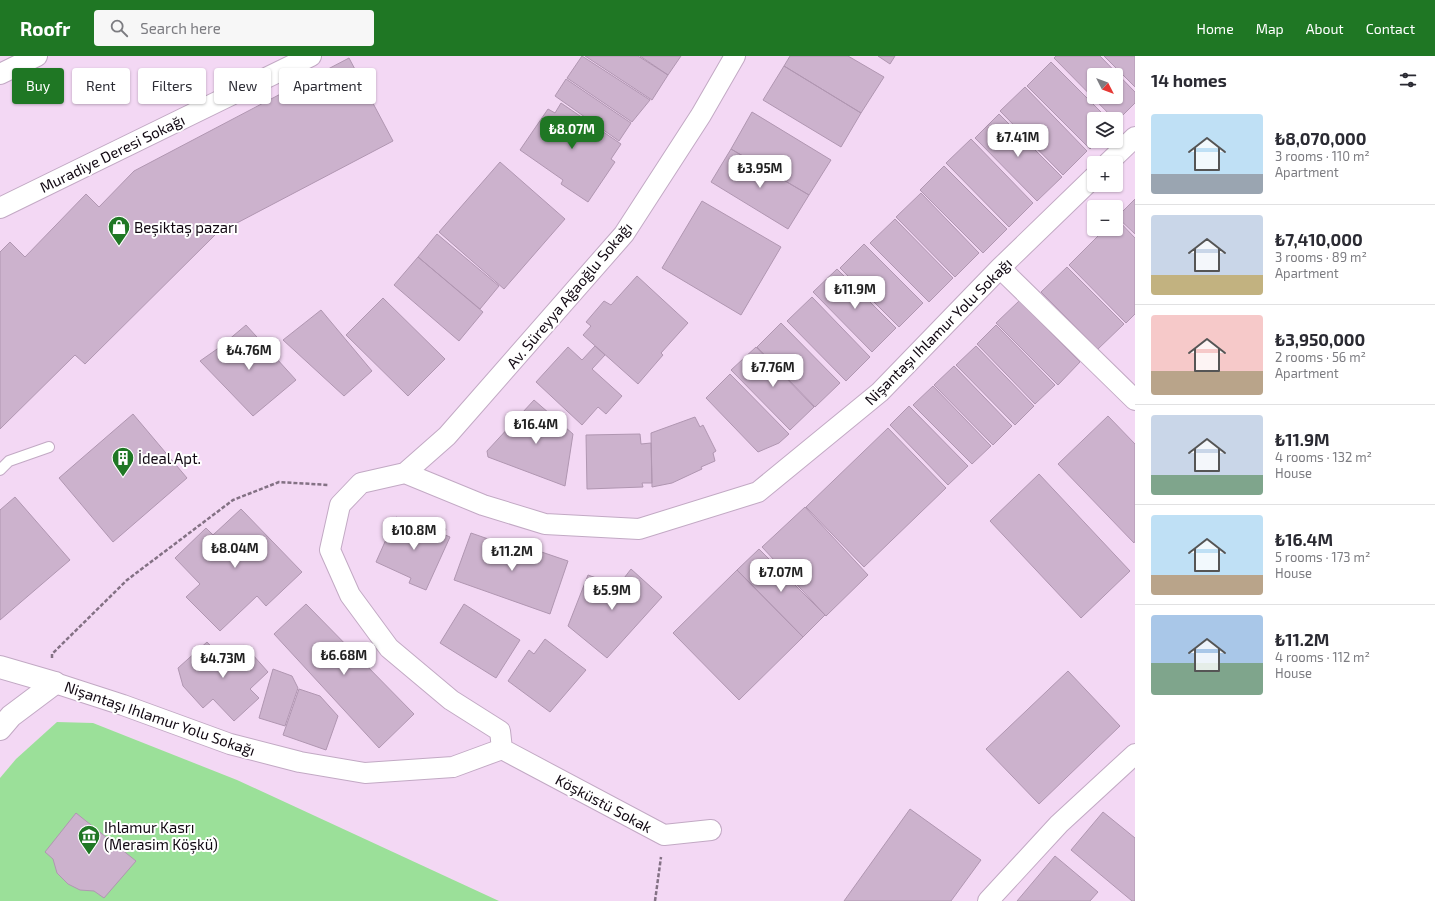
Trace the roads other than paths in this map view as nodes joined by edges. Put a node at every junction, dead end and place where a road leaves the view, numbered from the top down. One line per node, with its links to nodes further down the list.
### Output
1 (38, 56): 4 (street)
2 (311, 56): 8 (street, Muradiye Deresi Sokağı)
3 (734, 56): 13 (street, Av. Süreyya Ağaoğlu Sokağı)
4 (0, 74)
5 (1135, 137): 6 (street)
6 (1115, 156)
7 (1087, 184): 9 (street, Nişantaşı Ihlamur Yolu Sokağı)
8 (0, 208)
9 (1000, 268): 10 (street); 13 (street, Nişantaşı Ihlamur Yolu Sokağı)
10 (1135, 400)
11 (49, 447): 12 (lane)
12 (0, 470)
13 (405, 473): 17 (street)
14 (0, 667): 15 (street)
15 (55, 683): 16 (street); 17 (street, Nişantaşı Ihlamur Yolu Sokağı)
16 (0, 729)
17 (502, 749): 19 (street, Köşküstü Sokak)
18 (1135, 754): 20 (street)
19 (711, 830)
20 (988, 901)

